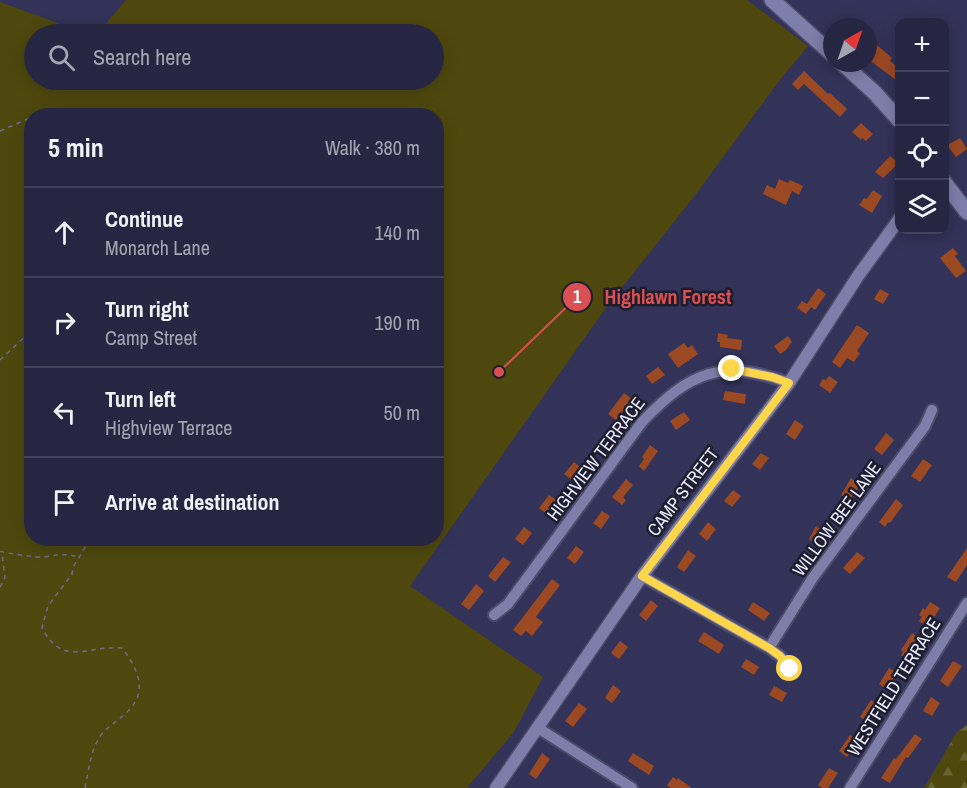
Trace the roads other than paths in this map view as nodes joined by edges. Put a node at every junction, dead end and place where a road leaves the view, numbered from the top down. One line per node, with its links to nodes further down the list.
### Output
1 (772, 0): 2 (main road)
2 (823, 46)
3 (852, 72): 4 (main road)
4 (895, 115)
5 (949, 187): 6 (main road)
6 (967, 212)
7 (895, 225): 8 (street, CAMP STREET)
8 (789, 383): 10 (street, CAMP STREET); 12 (street, HIGHVIEW TERRACE)
9 (932, 410): 13 (street, WILLOW BEE LANE)
10 (642, 576): 13 (street); 15 (street, CAMP STREET)
11 (967, 603): 18 (street, WESTFIELD TERRACE)
12 (494, 615)
13 (769, 648): 14 (street)
14 (790, 669)
15 (537, 728): 16 (street, CAMP STREET); 17 (street)
16 (496, 788)
17 (632, 788)
18 (850, 788)

